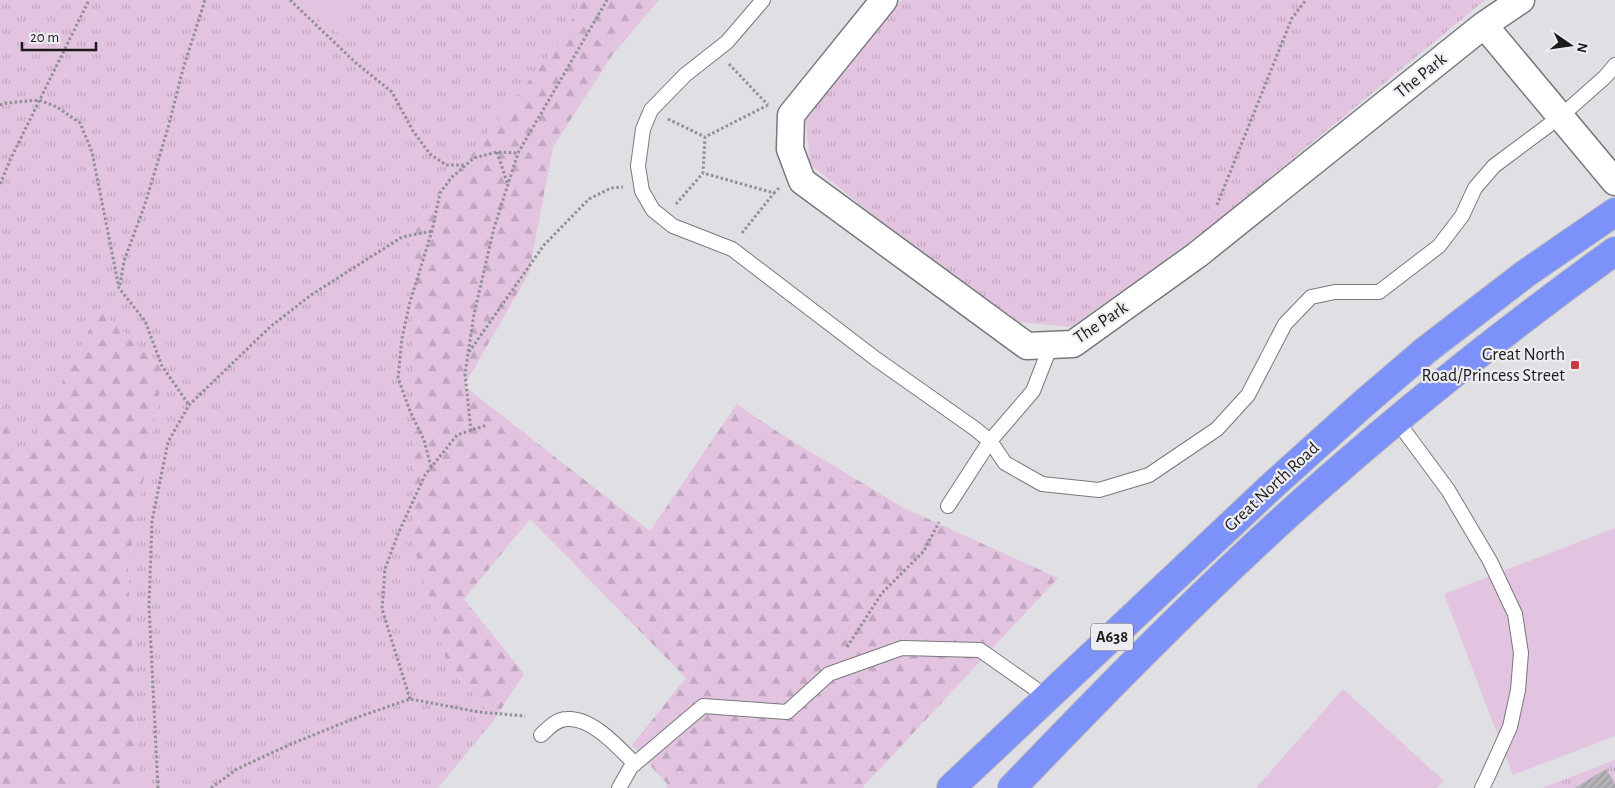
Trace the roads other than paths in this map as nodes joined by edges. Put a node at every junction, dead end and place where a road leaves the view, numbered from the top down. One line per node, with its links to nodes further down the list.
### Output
1 (763, 0): 12 (lane)
2 (884, 0): 10 (street, The Park)
3 (1522, 0): 4 (street, The Park)
4 (1484, 25): 6 (street); 10 (street, The Park)
5 (1615, 65): 6 (lane)
6 (1561, 116): 7 (street); 12 (lane)
7 (1615, 182)
8 (1615, 212): 14 (highway, Great North Road / A638)
9 (1615, 251): 11 (highway, Great North Road / A638)
10 (1051, 345): 12 (lane)
11 (1397, 420): 19 (highway, Great North Road / A638); 20 (lane)
12 (990, 441): 13 (lane)
13 (948, 506)
14 (1047, 698): 16 (lane); 18 (highway, Great North Road / A638)
15 (541, 735): 16 (lane)
16 (635, 764): 17 (lane)
17 (619, 788)
18 (951, 788)
19 (1012, 788)
20 (1482, 788)

